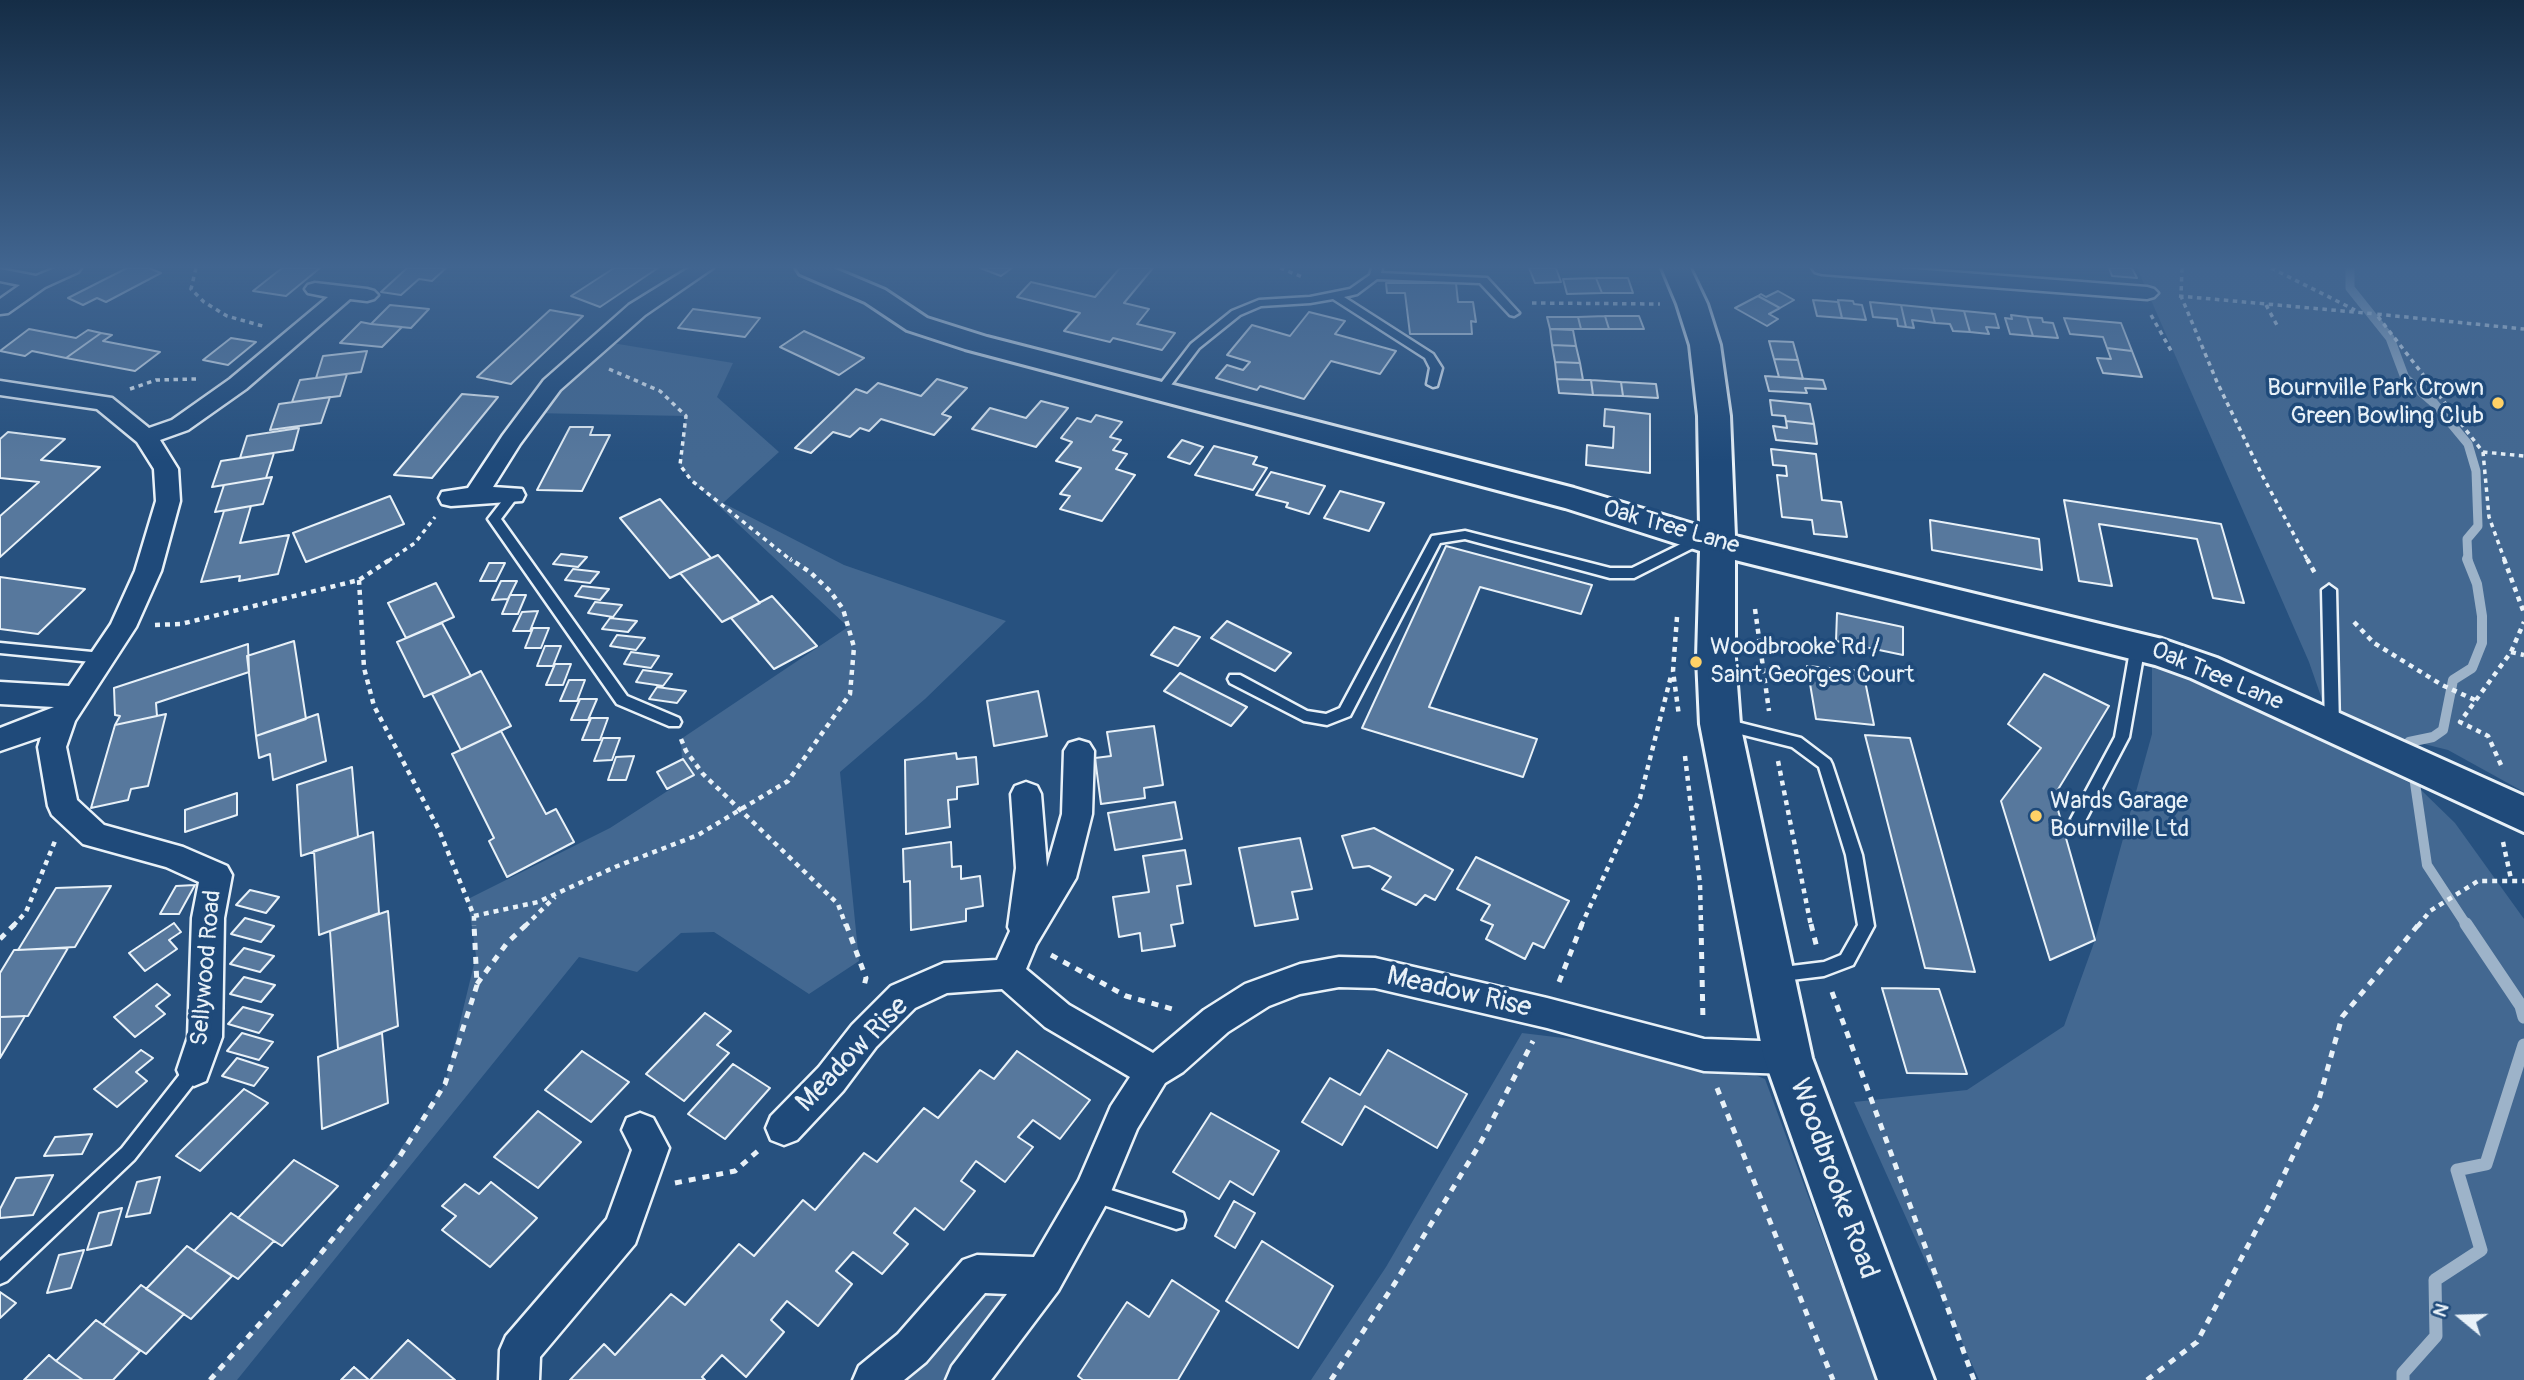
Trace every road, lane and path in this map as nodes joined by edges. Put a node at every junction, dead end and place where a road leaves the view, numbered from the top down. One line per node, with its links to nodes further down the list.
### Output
1 (297, 332): 12 (street)
2 (610, 332): 10 (street)
3 (943, 332): 15 (street, Oak Tree Lane)
4 (1212, 332): 15 (lane)
5 (1392, 332): 13 (lane)
6 (1701, 332): 23 (street, Woodbrooke Road)
7 (2162, 332): 11 (path)
8 (2196, 332): 25 (path)
9 (2390, 332): 18 (path)
10 (600, 341): 20 (street); 47 (path)
11 (2173, 354)
12 (238, 384): 16 (path); 17 (street)
13 (1433, 384)
14 (0, 388): 16 (street)
15 (1161, 391): 23 (street, Oak Tree Lane)
16 (104, 403): 17 (street)
17 (146, 437): 29 (street)
18 (2483, 452): 19 (path); 26 (path)
19 (2524, 456)
20 (476, 495): 21 (street); 22 (street)
21 (513, 495): 39 (lane)
22 (451, 498): 24 (path)
23 (1709, 542): 30 (street, Oak Tree Lane); 36 (lane); 40 (street, Woodbrooke Road)
24 (359, 580): 29 (path); 52 (path)
25 (2328, 593): 32 (path); 41 (lane)
26 (2524, 613)
27 (1678, 616): 35 (path)
28 (2524, 622): 32 (path)
29 (123, 627): 34 (street)
30 (2138, 645): 41 (street, Oak Tree Lane); 49 (lane)
31 (0, 648): 34 (lane)
32 (2511, 652): 33 (path)
33 (2524, 655)
34 (102, 658): 38 (street)
35 (1672, 671): 40 (path); 58 (path)
36 (1235, 679)
37 (0, 693): 38 (street)
38 (69, 707): 42 (street); 46 (street)
39 (674, 722): 47 (path)
40 (1700, 724): 56 (street, Woodbrooke Road); 56 (lane)
41 (2332, 727): 48 (street, Oak Tree Lane)
42 (0, 740)
43 (1079, 751): 53 (street)
44 (1685, 751): 61 (path)
45 (1026, 794): 53 (street)
46 (63, 806): 54 (path); 63 (street, Sellywood Road)
47 (742, 810): 51 (path); 60 (path)
48 (2524, 815)
49 (2079, 819)
50 (2524, 881): 79 (path)
51 (559, 894): 52 (path); 57 (path)
52 (474, 916): 57 (path)
53 (1023, 938): 55 (street); 59 (path)
54 (0, 939)
55 (1008, 974): 60 (street, Meadow Rise); 64 (street)
56 (1771, 976): 62 (street, Woodbrooke Road)
57 (477, 985): 72 (path)
58 (1547, 1013): 59 (street, Meadow Rise); 61 (street, Meadow Rise); 76 (path)
59 (1216, 1021): 64 (street, Meadow Rise)
60 (864, 1036): 65 (street, Meadow Rise)
61 (1704, 1055): 62 (street, Meadow Rise); 77 (path)
62 (1788, 1058): 78 (street, Woodbrooke Road)
63 (194, 1070): 70 (lane)
64 (1153, 1072): 68 (street, Meadow Rise)
65 (784, 1128): 67 (path)
66 (640, 1130): 67 (street)
67 (637, 1192): 73 (street)
68 (1092, 1192): 69 (lane); 71 (street, Meadow Rise)
69 (1176, 1220)
70 (0, 1274)
71 (1044, 1278): 74 (street); 75 (street, Meadow Rise)
72 (210, 1380)
73 (519, 1380)
74 (873, 1380)
75 (966, 1380)
76 (1331, 1380)
77 (1833, 1380)
78 (1906, 1380)
79 (2147, 1380)

